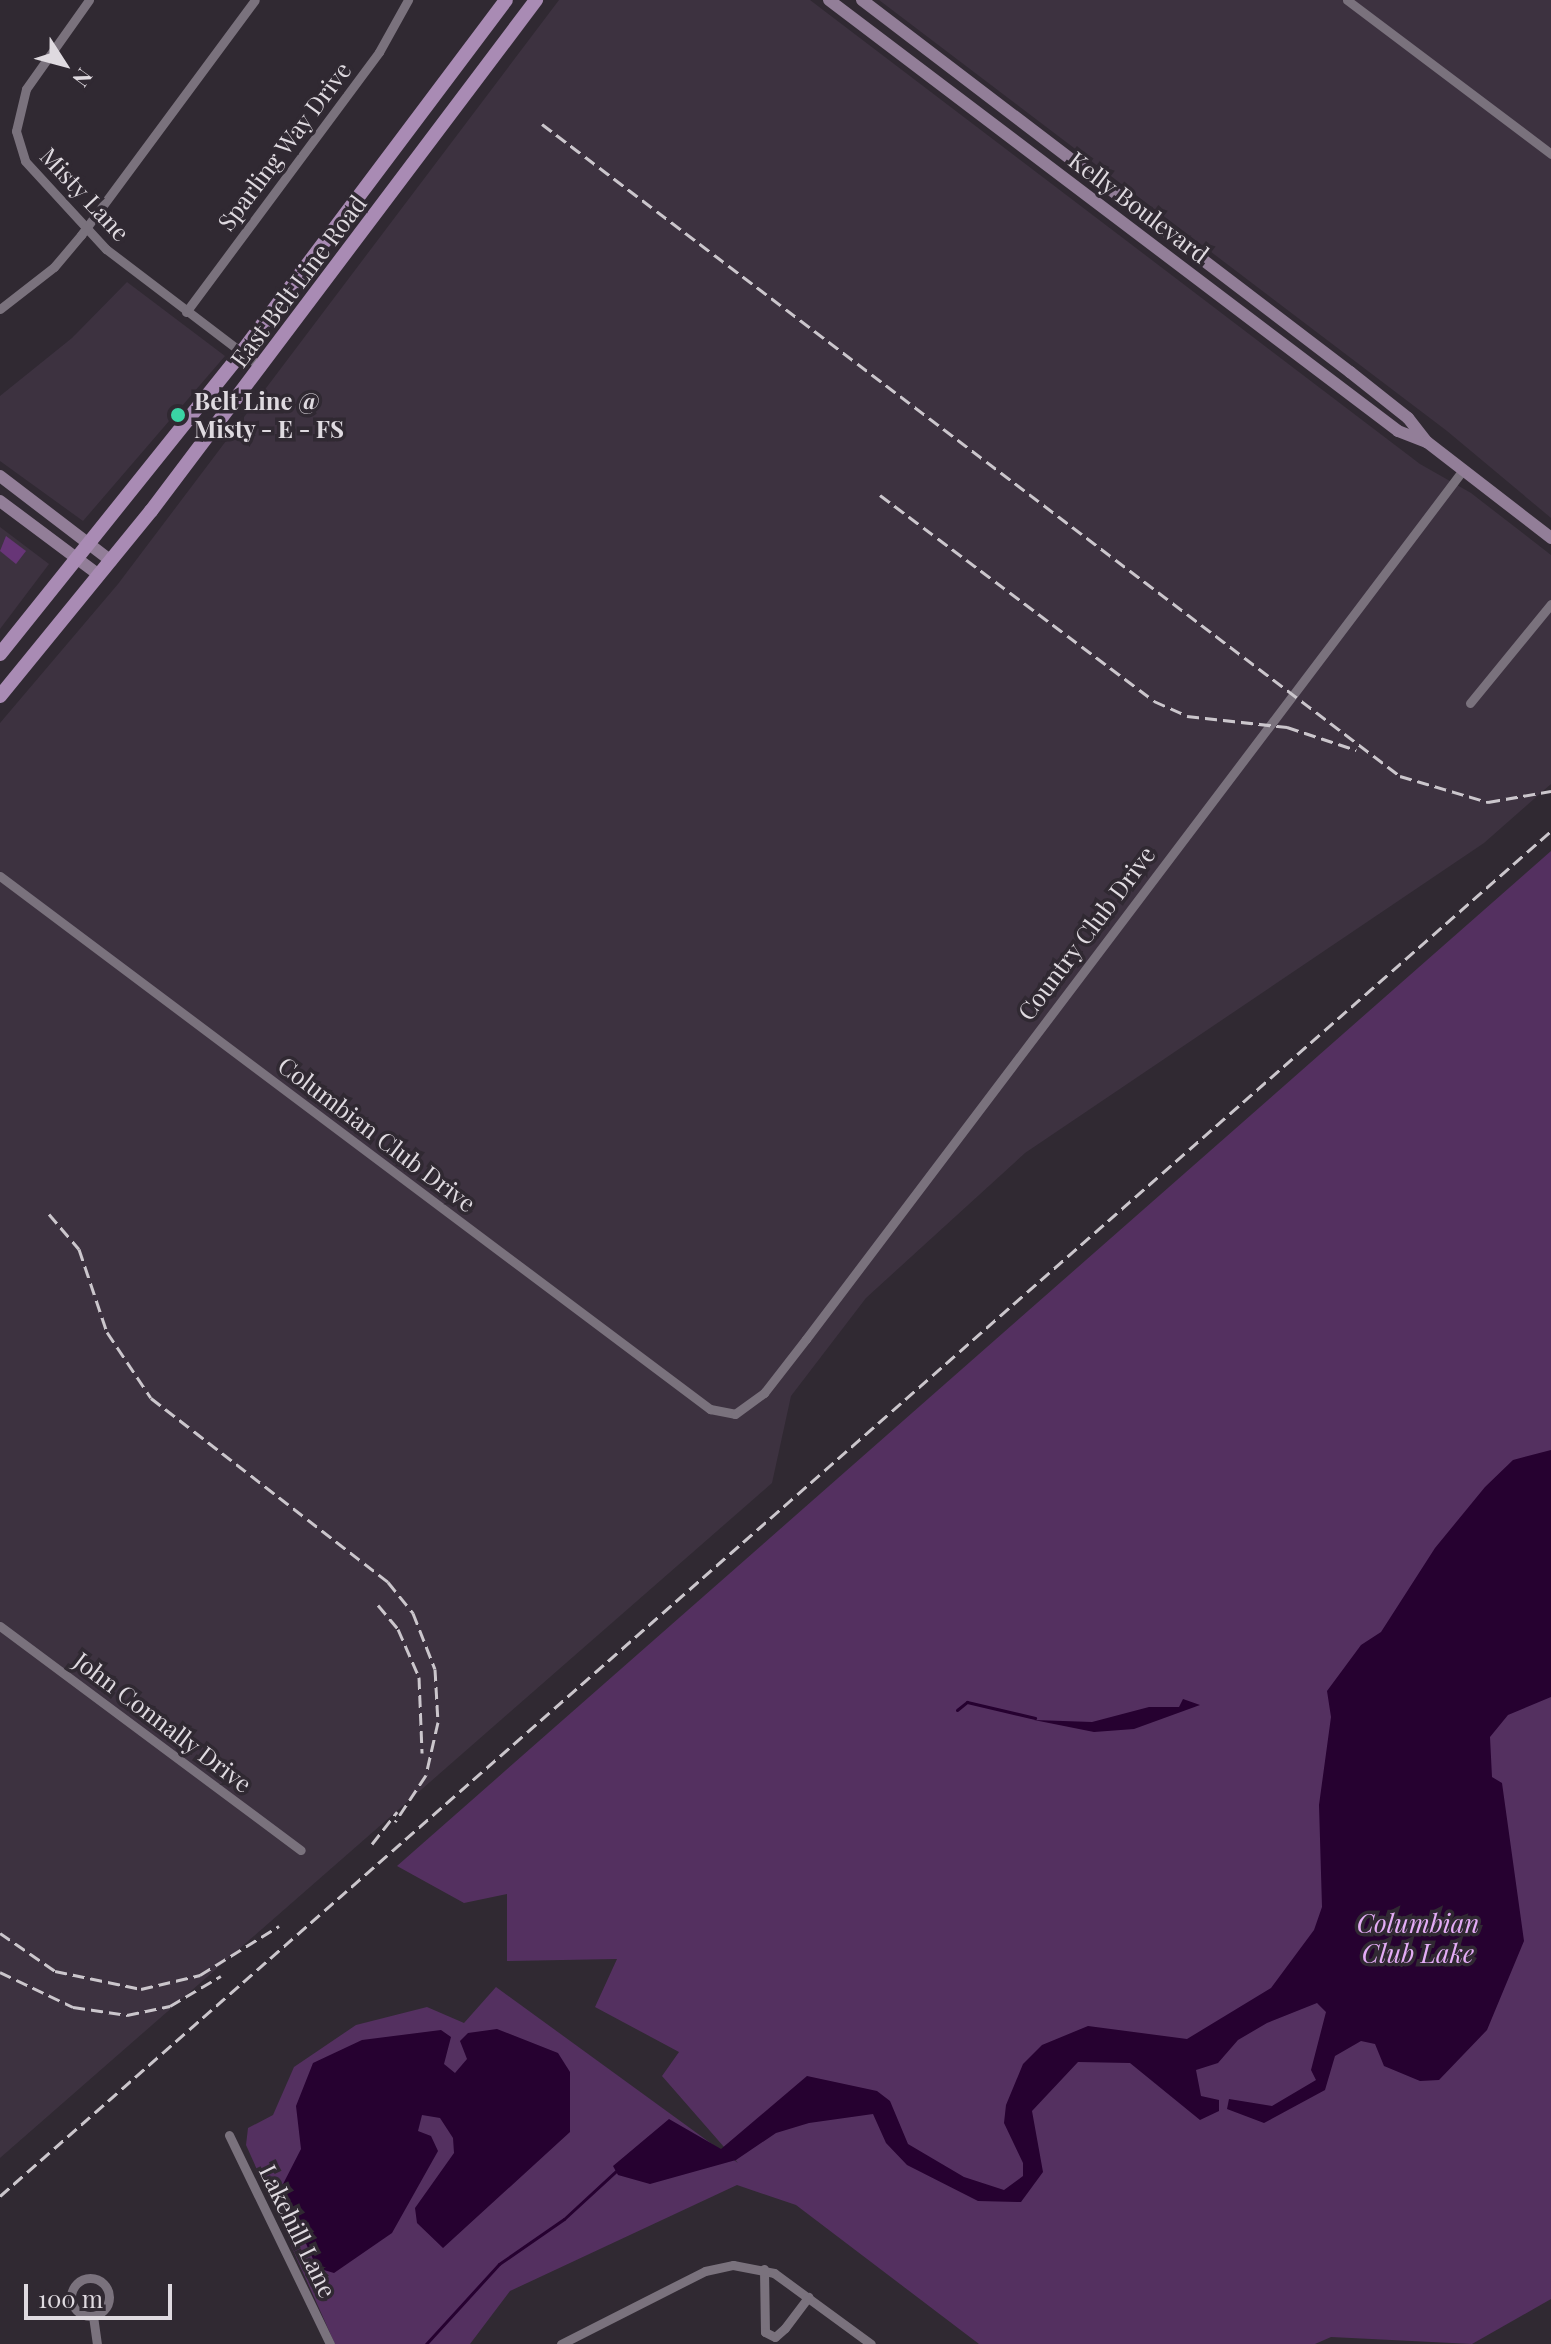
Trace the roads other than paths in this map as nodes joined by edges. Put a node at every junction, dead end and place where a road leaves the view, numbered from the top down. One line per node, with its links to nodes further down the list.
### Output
1 (89, 0): 16 (street, Misty Lane)
2 (255, 0): 16 (street)
3 (408, 0): 18 (street, Sparling Way Drive)
4 (506, 0): 11 (main road, East Belt Line Road)
5 (536, 0): 12 (main road, East Belt Line Road)
6 (829, 0): 10 (street, Kelly Boulevard)
7 (862, 0): 9 (street, Kelly Boulevard)
8 (1347, 0): 13 (street)
9 (924, 48): 10 (street); 14 (street, Kelly Boulevard)
10 (912, 63): 15 (street, Kelly Boulevard)
11 (439, 91): 12 (main road); 20 (main road, East Belt Line Road)
12 (458, 105): 22 (main road, East Belt Line Road)
13 (1551, 154)
14 (1117, 195): 15 (street); 19 (street, Kelly Boulevard)
15 (1105, 210): 21 (street, Kelly Boulevard)
16 (86, 228): 17 (street); 18 (street, Misty Lane)
17 (0, 309)
18 (186, 312): 20 (street, Misty Lane)
19 (1318, 347): 21 (street); 23 (street, Kelly Boulevard)
20 (241, 353): 22 (street, Misty Lane); 30 (main road, East Belt Line Road)
21 (1308, 362): 23 (street, Kelly Boulevard)
22 (261, 367): 32 (main road, East Belt Line Road)
23 (1427, 442): 24 (street, Kelly Boulevard)
24 (1463, 470): 29 (street, Kelly Boulevard); 39 (street, Country Club Drive)
25 (0, 476): 26 (street)
26 (30, 499): 28 (street); 30 (street)
27 (0, 501): 28 (street)
28 (19, 515): 31 (street)
29 (1551, 538)
30 (91, 544): 31 (main road, East Belt Line Road); 32 (street)
31 (77, 559): 33 (street); 35 (main road, East Belt Line Road)
32 (111, 561): 33 (main road, East Belt Line Road)
33 (99, 575): 36 (main road, East Belt Line Road)
34 (1551, 604): 37 (street)
35 (0, 654)
36 (0, 696)
37 (1470, 703)
38 (0, 876): 39 (street, Columbian Club Drive)
39 (735, 1414)
40 (0, 1626): 41 (street, John Connally Drive)
41 (301, 1850)
42 (229, 2135): 47 (street, Lakehill Lane)
43 (764, 2269): 44 (street); 44 (street); 48 (street)
44 (808, 2297): 49 (street)
45 (93, 2316): 45 (street); 46 (street)
46 (97, 2344)
47 (330, 2344)
48 (561, 2344)
49 (871, 2344)

